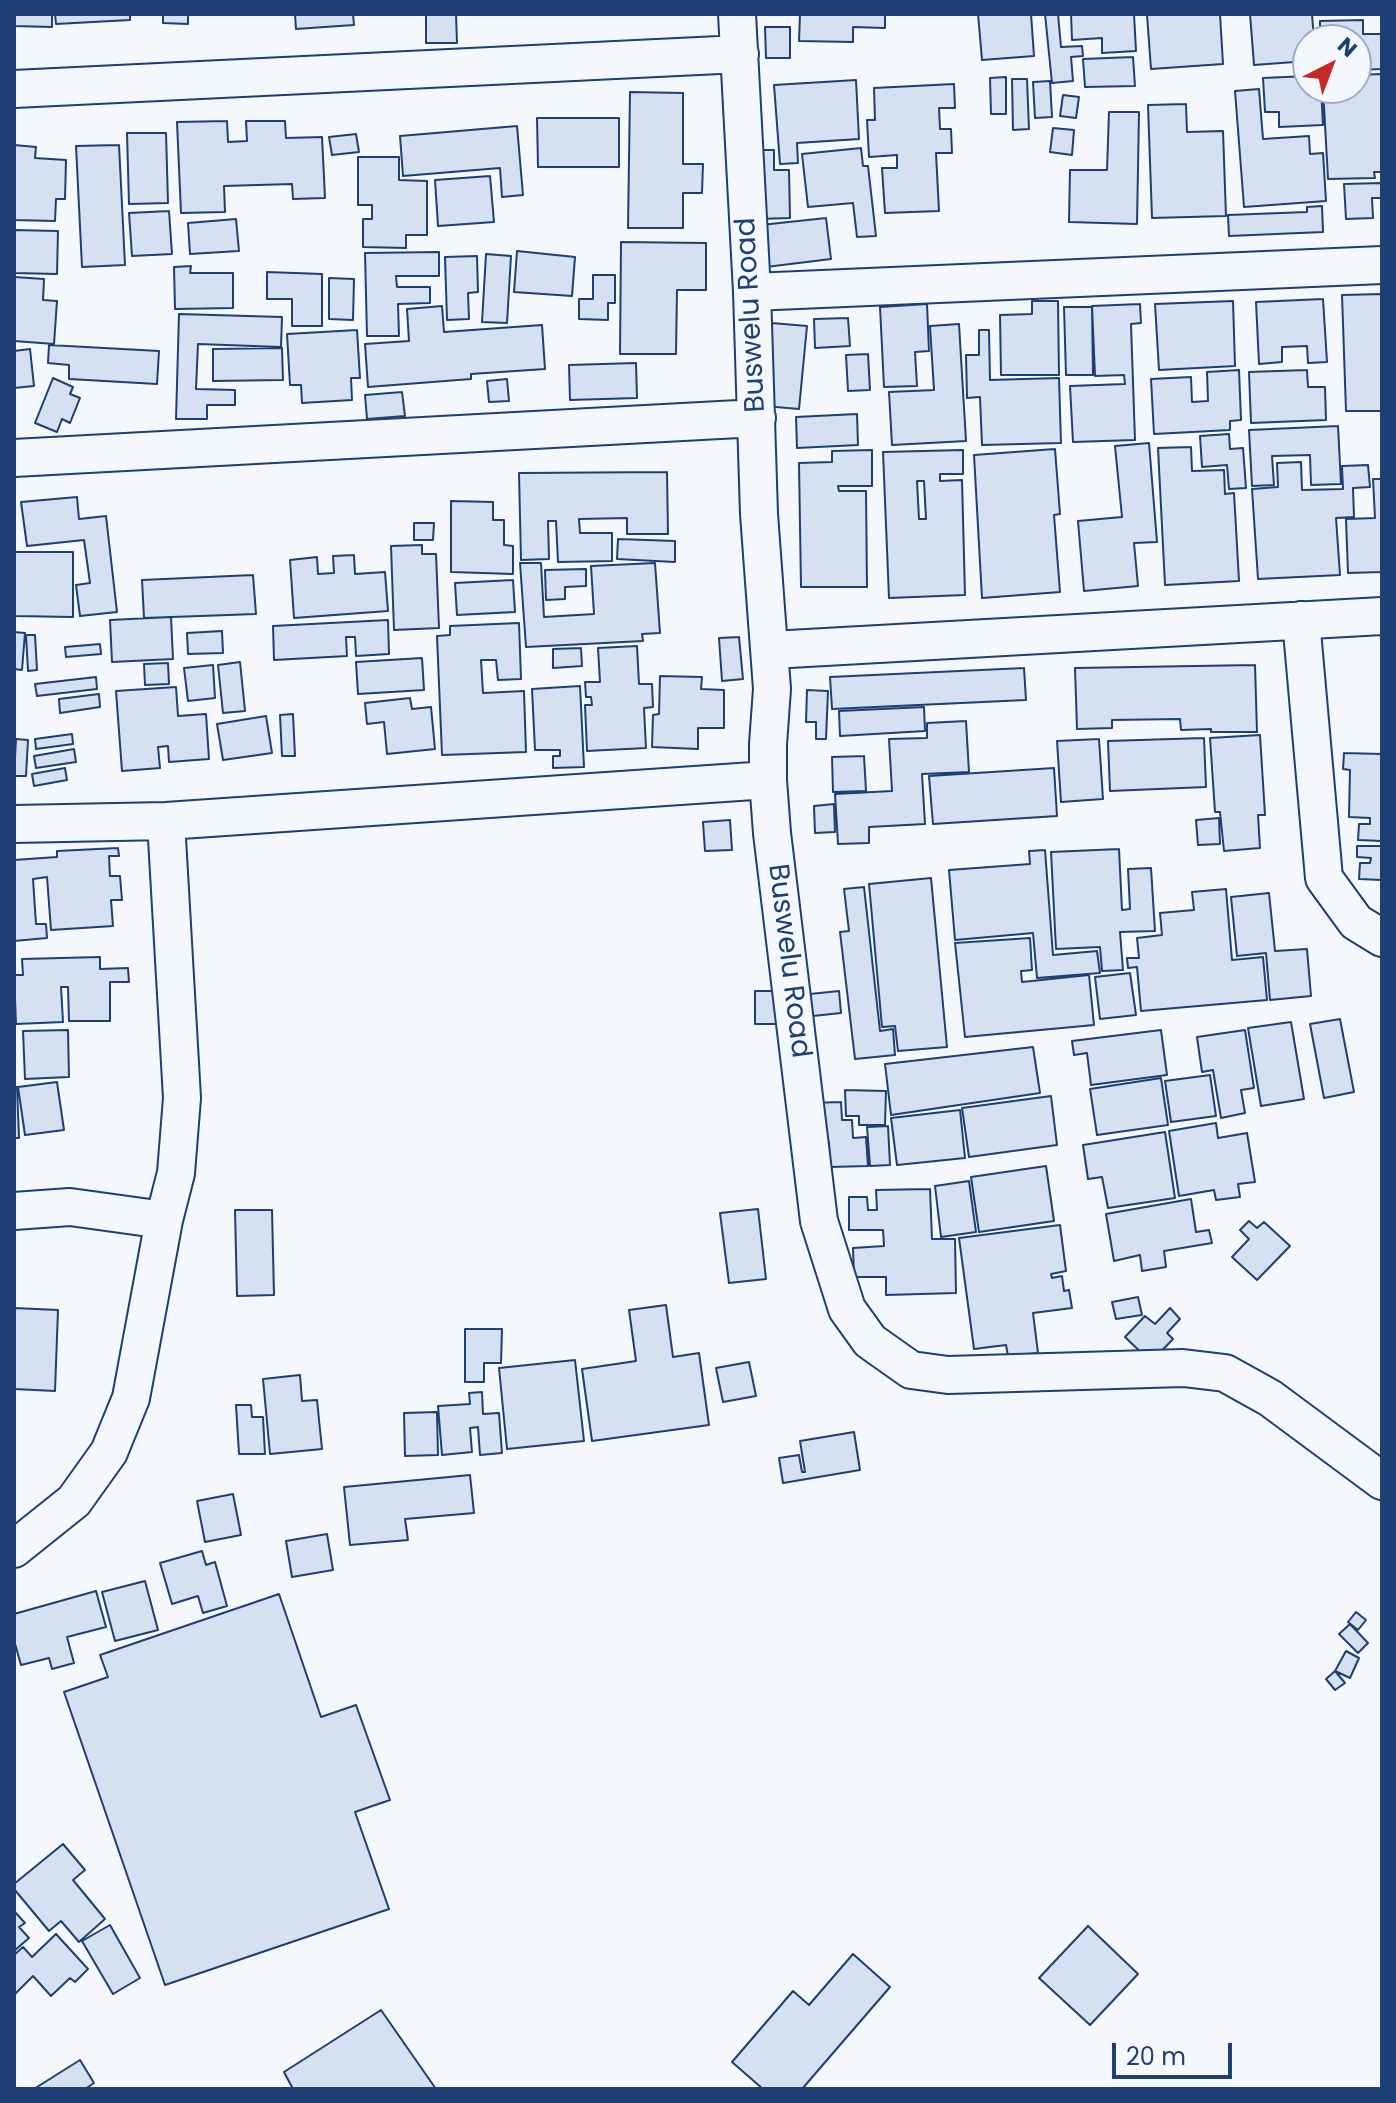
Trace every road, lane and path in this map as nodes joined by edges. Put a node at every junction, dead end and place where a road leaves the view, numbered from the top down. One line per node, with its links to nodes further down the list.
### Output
1 (737, 14): 2 (street, Buswelu Road)
2 (740, 54): 3 (street); 5 (street, Buswelu Road)
3 (14, 89)
4 (1382, 265): 5 (street)
5 (752, 292): 6 (street, Buswelu Road)
6 (757, 418): 7 (street); 10 (street, Buswelu Road)
7 (14, 458)
8 (1382, 616): 9 (street)
9 (1301, 620): 10 (street); 14 (street)
10 (771, 650): 11 (street, Buswelu Road)
11 (768, 780): 12 (street); 17 (street, Buswelu Road)
12 (166, 821): 13 (street); 16 (street)
13 (14, 824)
14 (1382, 938)
15 (14, 1211): 16 (street)
16 (164, 1220): 18 (street)
17 (1382, 1481)
18 (14, 1549)

